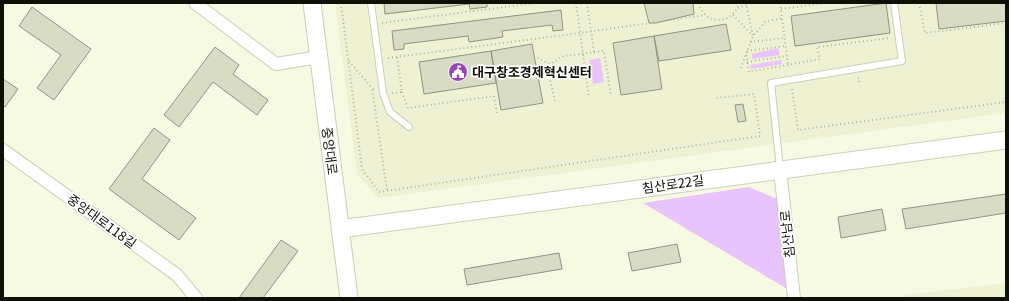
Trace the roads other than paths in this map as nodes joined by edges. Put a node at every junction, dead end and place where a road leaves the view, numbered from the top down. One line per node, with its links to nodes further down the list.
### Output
1 (195, 3): 5 (street)
2 (312, 3): 5 (street, 중앙대로)
3 (371, 3): 6 (lane)
4 (894, 3): 9 (lane)
5 (319, 57): 10 (street, 중앙대로)
6 (409, 127)
7 (1006, 140): 9 (street, 침산로22길)
8 (3, 150): 11 (street, 중앙대로118길)
9 (780, 170): 10 (street, 침산로22길); 13 (street, 침산남로)
10 (340, 229): 12 (street, 중앙대로)
11 (196, 298)
12 (349, 298)
13 (794, 298)

